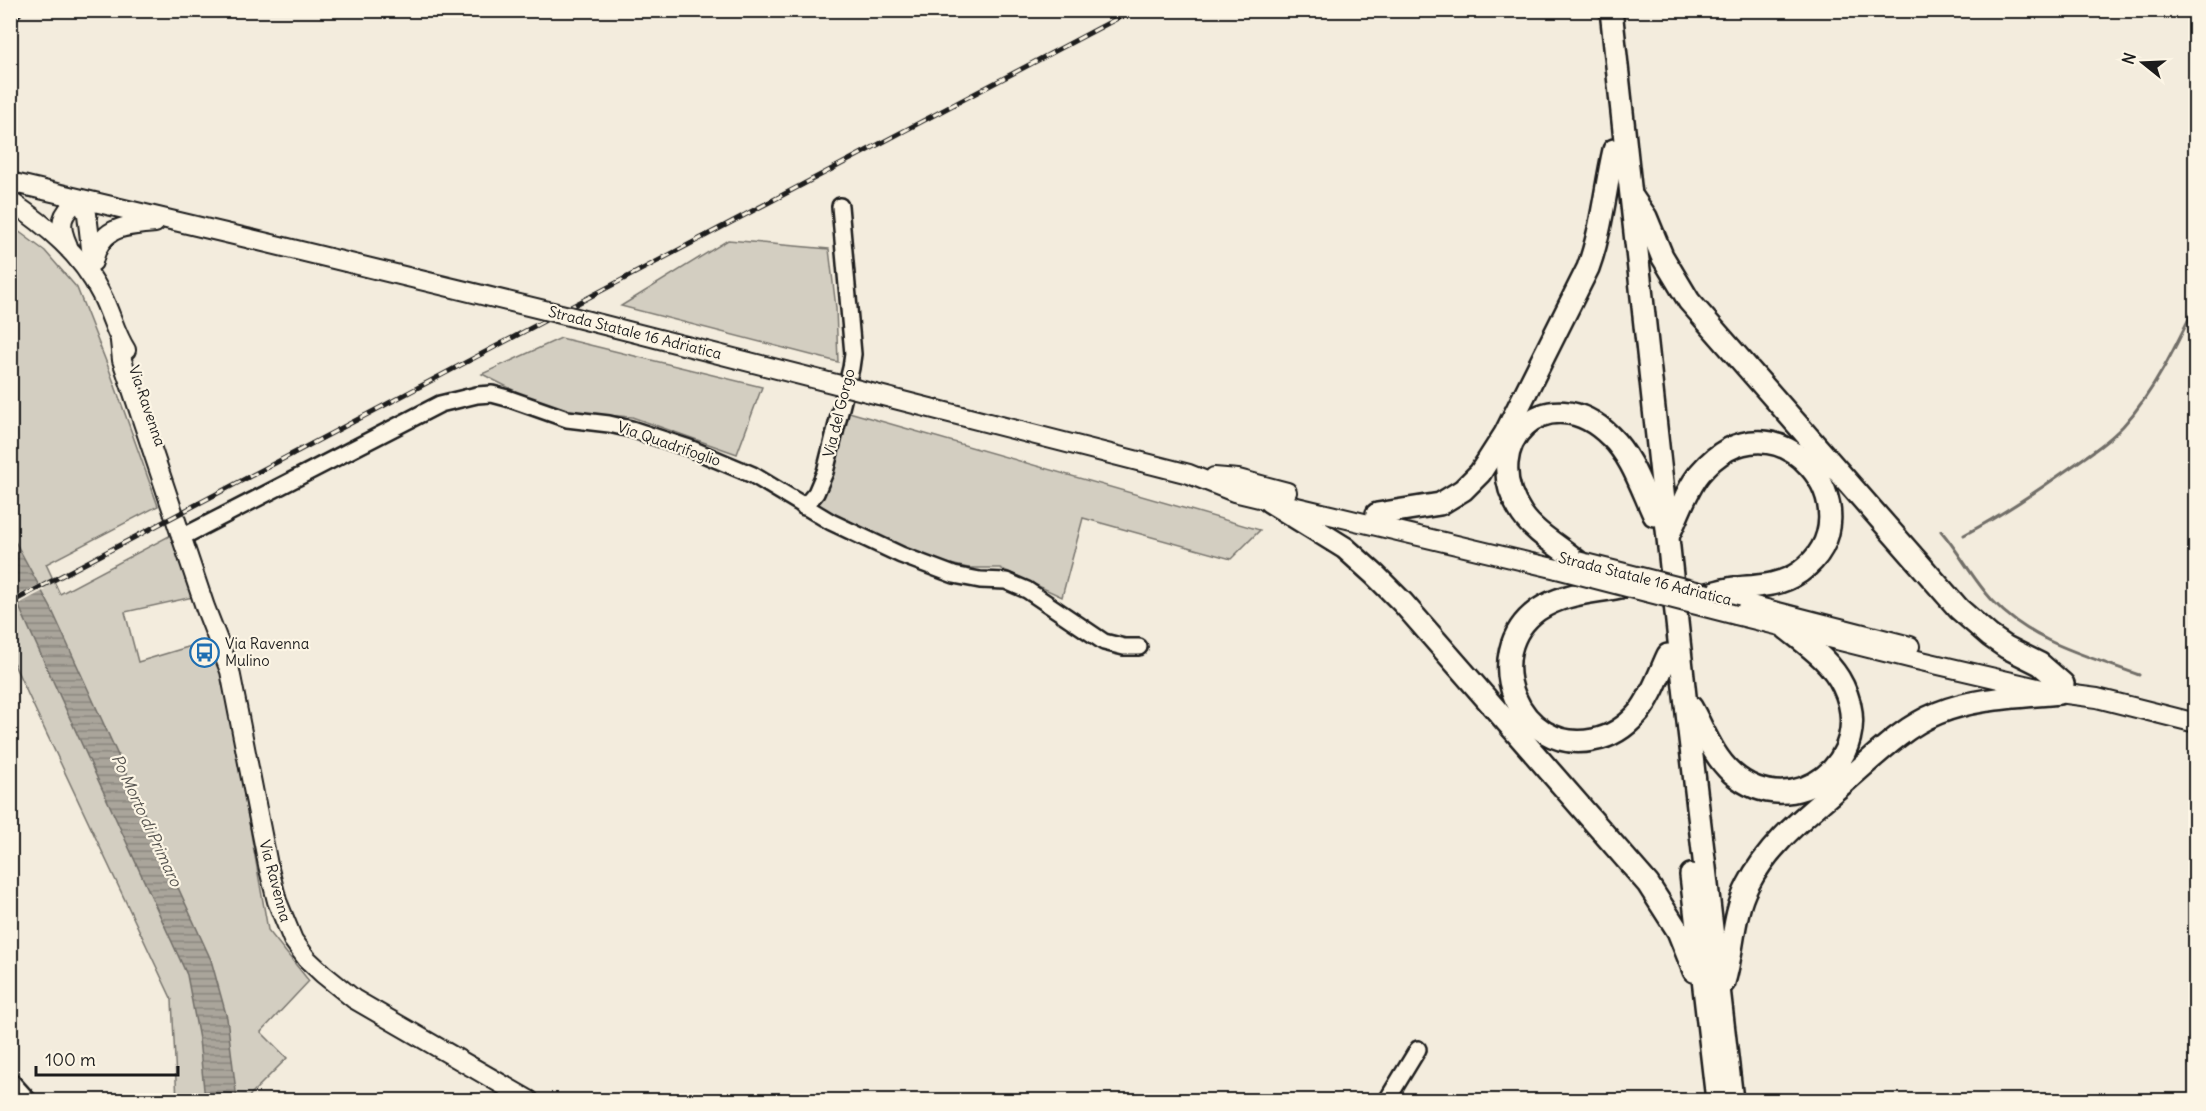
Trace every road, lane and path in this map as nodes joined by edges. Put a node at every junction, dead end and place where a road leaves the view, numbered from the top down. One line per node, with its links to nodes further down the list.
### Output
1 (1598, 10): 3 (highway)
2 (1611, 10): 5 (highway)
3 (1614, 150): 17 (highway); 18 (highway)
4 (10, 182): 6 (main road)
5 (1630, 195): 20 (highway); 30 (highway)
6 (80, 199): 9 (main road, Strada Statale 16 Adriatica); 10 (main road, Via Ravenna); 11 (main road, Via Ravenna)
7 (10, 201): 10 (main road, Via Ravenna)
8 (840, 206): 16 (street, Via del Gorgo)
9 (173, 221): 11 (main road); 14 (main road, Strada Statale 16 Adriatica, bridge)
10 (70, 250): 12 (main road, Via Ravenna)
11 (93, 262): 12 (main road, Via Ravenna)
12 (97, 286): 13 (main road, Via Ravenna)
13 (120, 341): 19 (main road, Via Ravenna); 27 (main road, Via Ravenna)
14 (1190, 474): 15 (main road, Strada Statale 16 Adriatica); 17 (main road, Strada Statale 16 Adriatica)
15 (1269, 501): 21 (main road, Strada Statale 16 Adriatica); 33 (highway)
16 (804, 507): 19 (street, Via Quadrifoglio); 28 (street, Via Quadrifoglio)
17 (1377, 514): 21 (main road, Strada Statale 16 Adriatica)
18 (1654, 515): 21 (highway); 29 (highway)
19 (190, 533): 27 (main road, Via Ravenna)
20 (1669, 534): 25 (highway); 31 (highway)
21 (1556, 556): 22 (highway); 23 (main road, Strada Statale 16 Adriatica, bridge)
22 (1577, 561): 24 (main road, Strada Statale 16 Adriatica, bridge)
23 (1625, 586): 25 (main road, Strada Statale 16 Adriatica, bridge); 29 (highway)
24 (1708, 594): 25 (highway)
25 (1757, 605): 26 (main road, Strada Statale 16 Adriatica); 30 (main road, Strada Statale 16 Adriatica)
26 (1786, 628): 30 (main road, Strada Statale 16 Adriatica); 31 (highway)
27 (221, 645): 37 (main road, Via Ravenna)
28 (1139, 647)
29 (1668, 655): 33 (highway)
30 (2061, 689): 32 (main road, Strada Statale 16 Adriatica); 33 (highway)
31 (1685, 696): 33 (highway)
32 (2196, 723)
33 (1713, 998): 39 (highway); 40 (highway)
34 (1418, 1049): 38 (street)
35 (10, 1080): 36 (street)
36 (28, 1101)
37 (529, 1101)
38 (1387, 1101)
39 (1717, 1101)
40 (1732, 1101)

